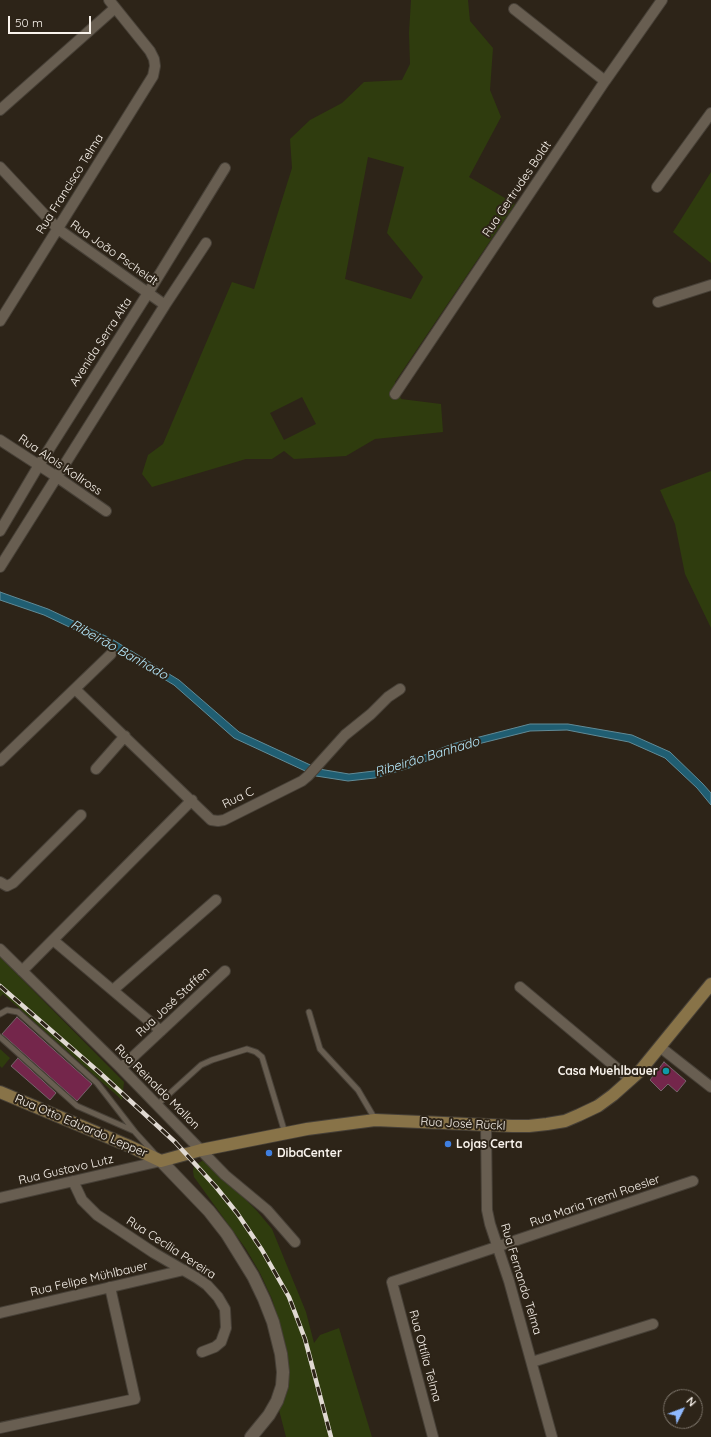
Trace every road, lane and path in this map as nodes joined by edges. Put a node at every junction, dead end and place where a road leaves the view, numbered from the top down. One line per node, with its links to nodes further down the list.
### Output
1 (662, 0): 4 (street, Rua Gertrudes Boldt)
2 (112, 4): 5 (street); 10 (street, Rua Francisco Telma)
3 (514, 9): 4 (street)
4 (605, 82): 17 (street, Rua Gertrudes Boldt)
5 (0, 110)
6 (711, 113): 9 (street)
7 (0, 167): 10 (street, Rua João Pscheidt)
8 (225, 168): 13 (street, Avenida Serra Alta)
9 (657, 187)
10 (58, 229): 13 (street, Rua João Pscheidt); 16 (street, Rua Francisco Telma)
11 (206, 243): 15 (street)
12 (711, 285): 14 (street)
13 (148, 293): 15 (street, Rua João Pscheidt); 19 (street, Avenida Serra Alta)
14 (658, 302)
15 (165, 305): 20 (street)
16 (0, 321)
17 (395, 394)
18 (0, 440): 19 (street, Rua Alois Kollross)
19 (39, 465): 20 (street, Rua Alois Kollross); 22 (street, Avenida Serra Alta)
20 (57, 477): 21 (street, Rua Alois Kollross); 23 (street)
21 (106, 511)
22 (0, 531)
23 (0, 567)
24 (111, 654): 25 (street)
25 (75, 689): 27 (street, Rua C); 28 (street)
26 (400, 689): 30 (street, Rua C)
27 (125, 736): 29 (street); 30 (street, Rua C)
28 (0, 761)
29 (96, 769)
30 (192, 800): 34 (street)
31 (81, 815): 32 (street)
32 (0, 882)
33 (216, 900): 40 (street)
34 (53, 940): 36 (street); 40 (street)
35 (0, 949): 36 (street, Rua Reinaldo Mallon)
36 (22, 971): 46 (street, Rua Reinaldo Mallon)
37 (224, 971): 43 (street, Rua José Staffen)
38 (711, 984): 45 (main road, Rua José Rückl)
39 (520, 987): 47 (street)
40 (113, 990): 43 (street)
41 (309, 1012): 51 (lane)
42 (0, 1014): 53 (lane)
43 (161, 1031): 46 (street, Rua José Staffen)
44 (0, 1037): 53 (lane)
45 (660, 1047): 47 (main road, Rua José Rückl); 48 (street)
46 (121, 1068): 50 (street, Rua Reinaldo Mallon)
47 (631, 1080): 52 (main road, Rua José Rückl)
48 (711, 1087)
49 (0, 1092): 56 (main road, Rua Otto Eduardo Lepper)
50 (157, 1105): 54 (lane); 55 (street, Rua Reinaldo Mallon)
51 (375, 1120): 52 (main road, Rua José Rückl); 54 (main road, Rua José Rückl)
52 (486, 1125): 61 (street, Rua Fernando Telma)
53 (135, 1132): 56 (lane)
54 (285, 1134): 55 (main road, Rua José Rückl)
55 (201, 1150): 56 (main road, Rua José Rückl); 60 (street, Rua Reinaldo Mallon)
56 (161, 1161): 57 (street, Rua Gustavo Lutz); 70 (street)
57 (73, 1182): 59 (street, Rua Gustavo Lutz); 62 (street, Rua Cecília Pereira)
58 (693, 1182): 61 (street, Rua Maria Treml Roesler)
59 (0, 1198)
60 (295, 1242)
61 (498, 1248): 63 (street, Rua Maria Treml Roesler); 68 (street, Rua Fernando Telma)
62 (184, 1270): 64 (street, Rua Felipe Mühlbauer); 67 (street, Rua Cecília Pereira)
63 (392, 1282): 71 (street, Rua Ottília Telma)
64 (110, 1287): 65 (street, Rua Felipe Mühlbauer); 69 (street)
65 (0, 1313)
66 (653, 1324): 68 (street)
67 (202, 1352)
68 (532, 1362): 72 (street, Rua Fernando Telma)
69 (0, 1428)
70 (251, 1437)
71 (433, 1437)
72 (552, 1437)

